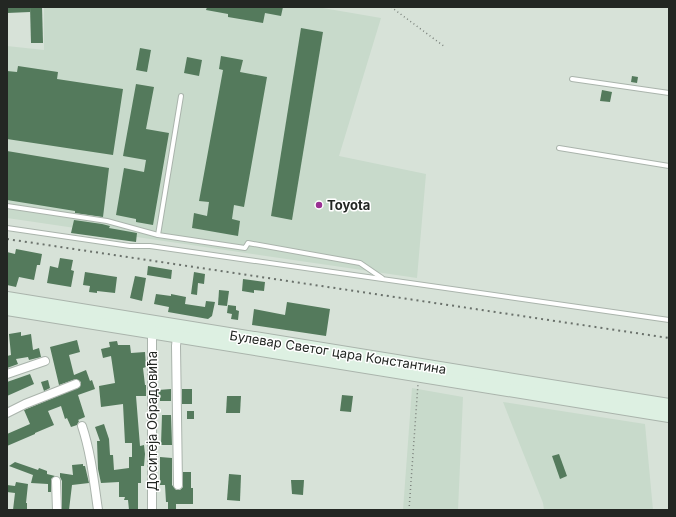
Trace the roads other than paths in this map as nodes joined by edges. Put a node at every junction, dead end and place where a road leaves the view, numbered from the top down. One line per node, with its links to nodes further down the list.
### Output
1 (572, 79): 2 (lane)
2 (669, 93)
3 (181, 96): 8 (lane)
4 (559, 148): 5 (lane)
5 (669, 166)
6 (7, 206): 8 (lane)
7 (7, 228): 9 (lane)
8 (158, 235): 9 (lane)
9 (384, 279): 12 (lane)
10 (7, 298): 18 (main road, Булевар Светог цара Константина)
11 (7, 309): 13 (main road, Булевар Светог цара Константина)
12 (669, 320)
13 (152, 332): 14 (main road, Булевар Светог цара Константина); 26 (street, Доситеја Обрадовића)
14 (177, 337): 20 (main road, Булевар Светог цара Константина); 23 (street)
15 (45, 361): 16 (street)
16 (7, 374)
17 (76, 384): 19 (street)
18 (669, 405)
19 (7, 413)
20 (669, 416)
21 (82, 426): 25 (street)
22 (56, 481): 24 (street)
23 (178, 485)
24 (57, 510)
25 (98, 510)
26 (152, 510)

